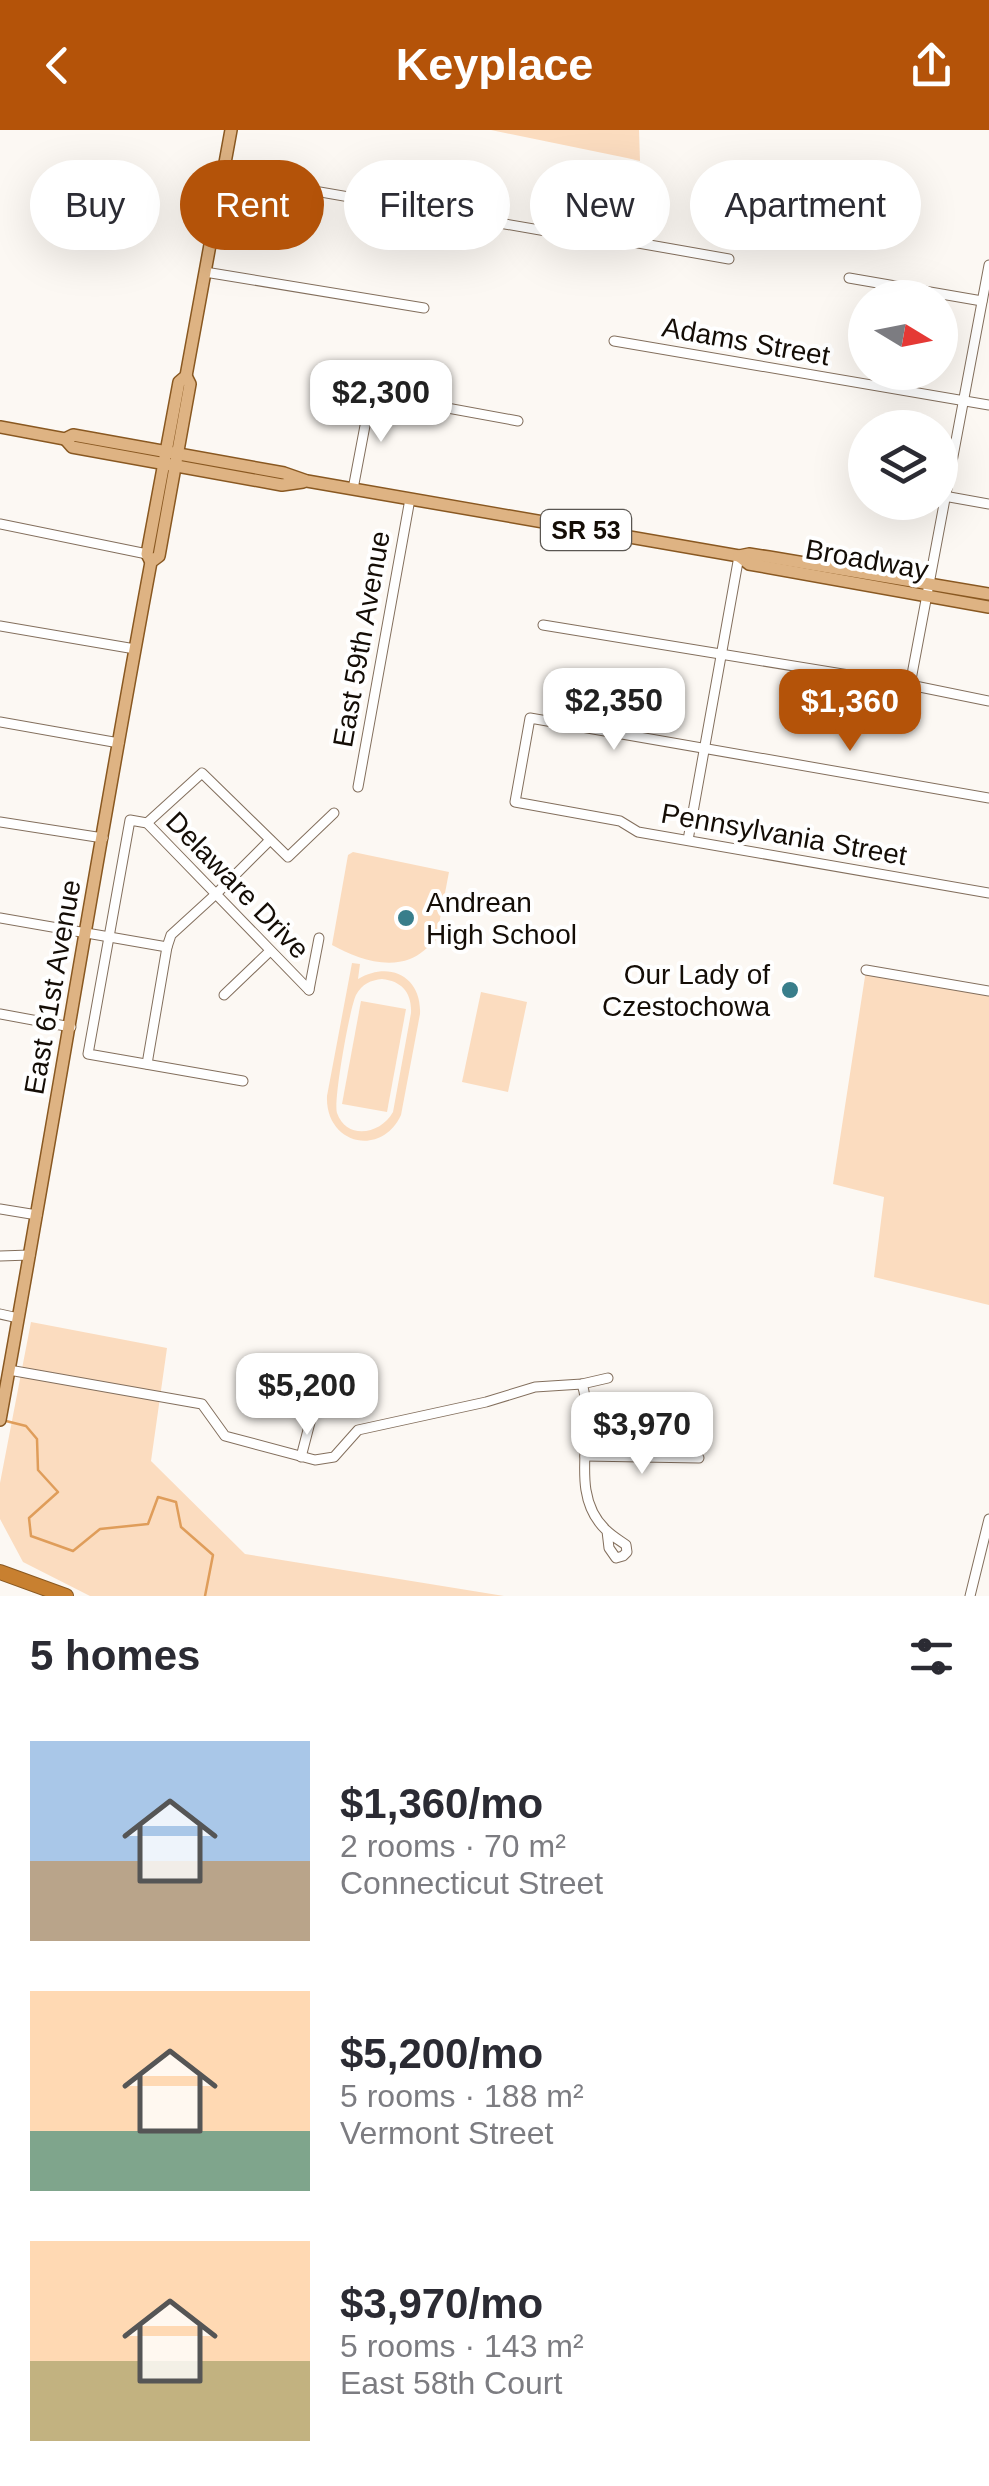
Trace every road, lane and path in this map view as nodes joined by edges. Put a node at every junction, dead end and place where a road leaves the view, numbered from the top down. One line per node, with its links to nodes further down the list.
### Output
1 (231, 130): 2 (main road, East 61st Avenue)
2 (225, 160)
3 (324, 193): 5 (street)
4 (209, 250): 7 (main road, East 61st Avenue)
5 (729, 258)
6 (989, 264): 9 (street)
7 (205, 272): 10 (street); 17 (main road, East 61st Avenue)
8 (849, 278): 9 (street)
9 (982, 301): 12 (street)
10 (424, 308)
11 (614, 341): 12 (street, Adams Street)
12 (962, 401): 13 (street, Adams Street); 15 (street)
13 (989, 405)
14 (518, 421): 18 (street)
15 (958, 422)
16 (0, 427): 17 (main road, Broadway / SR 53)
17 (171, 458): 18 (main road, Broadway / SR 53); 25 (main road, East 61st Avenue)
18 (353, 489): 20 (main road, Broadway / SR 53)
19 (958, 498): 21 (street)
20 (410, 499): 24 (main road, Broadway / SR 53); 38 (street, East 59th Avenue)
21 (989, 504)
22 (940, 520): 26 (street)
23 (0, 524): 25 (street)
24 (740, 556): 26 (main road, Broadway / SR 53); 32 (street)
25 (149, 558): 31 (main road, East 61st Avenue)
26 (928, 589): 27 (main road, Broadway / SR 53); 28 (main road, Broadway / SR 53); 33 (street)
27 (989, 594)
28 (989, 606)
29 (544, 624): 32 (street)
30 (0, 626): 31 (street)
31 (135, 648): 36 (main road, East 61st Avenue)
32 (722, 654): 33 (street); 37 (street)
33 (910, 685): 34 (street)
34 (989, 702)
35 (0, 722): 36 (street)
36 (119, 743): 43 (main road, East 61st Avenue)
37 (704, 748): 39 (street); 45 (street); 45 (street, Pennsylvania Street)
38 (358, 787)
39 (989, 798)
40 (334, 813): 44 (street)
41 (0, 822): 43 (street)
42 (147, 823): 44 (street); 46 (street, Delaware Drive); 50 (street, Delaware Drive)
43 (103, 838): 49 (main road, East 61st Avenue)
44 (270, 840): 46 (street)
45 (688, 840): 47 (street, Pennsylvania Street)
46 (217, 893): 52 (street); 53 (street, Delaware Drive)
47 (989, 893)
48 (0, 918): 49 (street)
49 (87, 934): 50 (street); 58 (main road, East 61st Avenue)
50 (109, 938): 52 (street); 59 (street)
51 (319, 938): 53 (street, Delaware Drive)
52 (166, 947): 59 (street)
53 (270, 951): 56 (street)
54 (866, 970): 55 (street)
55 (989, 991)
56 (224, 995)
57 (0, 1014): 58 (street)
58 (71, 1027): 62 (main road, East 61st Avenue)
59 (147, 1064): 60 (street)
60 (244, 1082)
61 (0, 1209): 62 (street)
62 (37, 1215): 63 (main road, East 61st Avenue)
63 (30, 1255): 64 (street); 66 (main road, East 61st Avenue)
64 (0, 1256)
65 (0, 1314): 66 (street)
66 (18, 1318): 67 (main road, East 61st Avenue)
67 (9, 1370): 71 (main road, East 61st Avenue); 72 (street)
68 (608, 1378): 69 (street)
69 (582, 1384): 72 (street); 73 (street)
70 (314, 1408): 72 (street)
71 (0, 1420)
72 (301, 1456)
73 (585, 1456): 74 (street); 76 (street)
74 (699, 1458)
75 (989, 1519): 80 (street)
76 (606, 1531)
77 (0, 1562): 78 (highway)
78 (8, 1574): 79 (highway)
79 (66, 1596)
80 (970, 1596)

